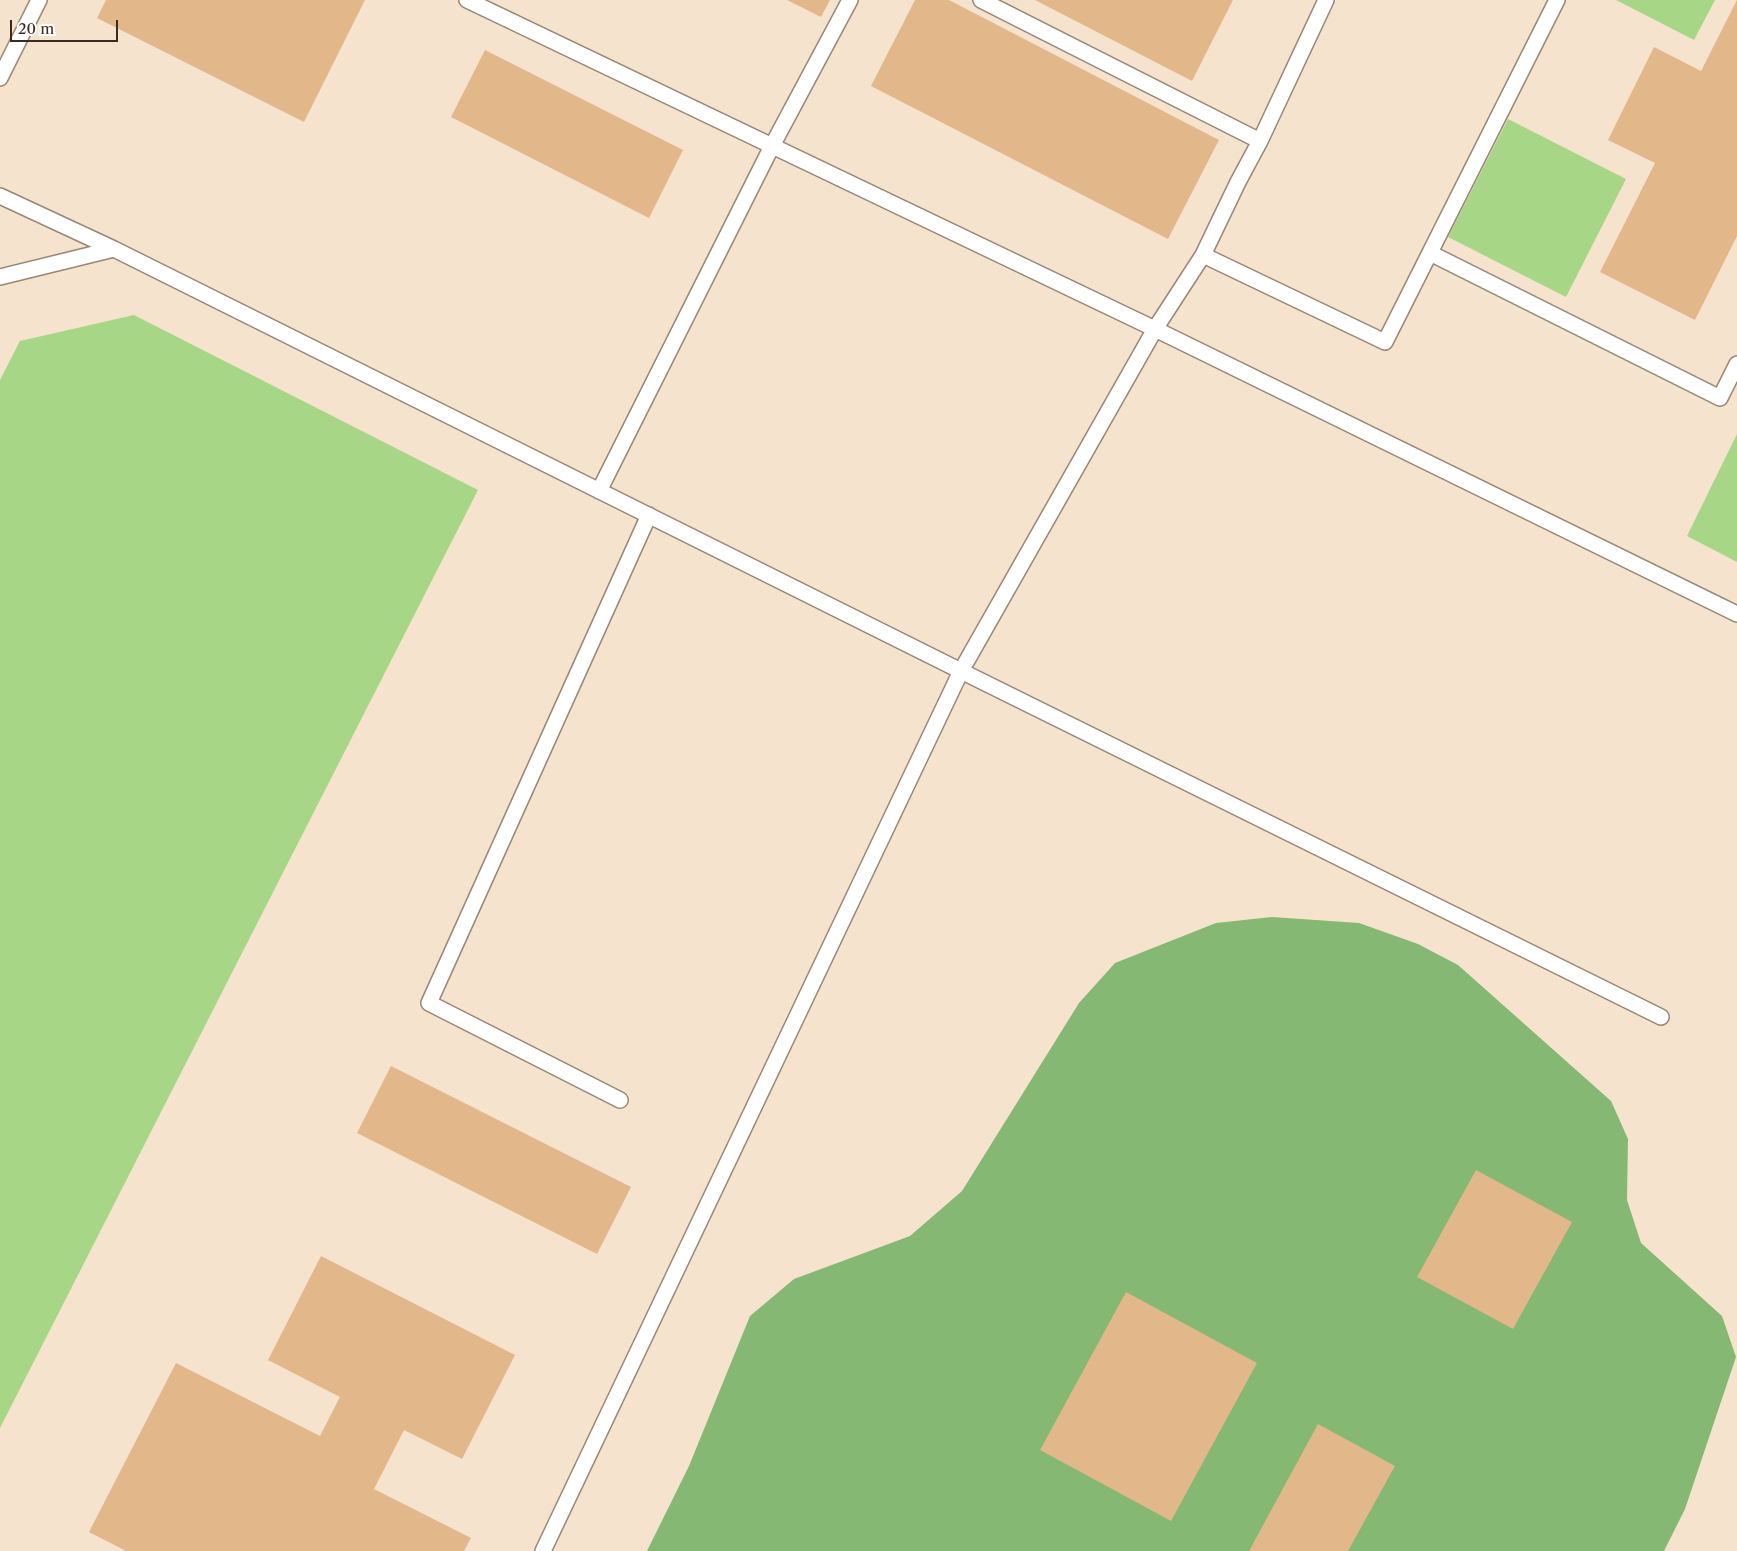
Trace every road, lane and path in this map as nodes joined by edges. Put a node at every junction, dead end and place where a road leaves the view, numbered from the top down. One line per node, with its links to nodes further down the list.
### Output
1 (39, 0): 7 (lane)
2 (467, 0): 9 (lane)
3 (850, 0): 9 (lane)
4 (981, 0): 8 (lane)
5 (1326, 0): 8 (lane)
6 (1556, 0): 12 (lane)
7 (0, 78)
8 (1260, 141): 13 (lane)
9 (772, 146): 15 (lane); 17 (lane)
10 (0, 196): 11 (lane)
11 (114, 249): 14 (lane); 17 (lane)
12 (1430, 254): 13 (lane); 16 (lane)
13 (1203, 255): 15 (lane)
14 (0, 277)
15 (1155, 329): 19 (lane); 20 (lane)
16 (1737, 364)
17 (599, 490): 18 (lane)
18 (649, 516): 20 (lane); 22 (lane)
19 (1737, 614)
20 (961, 671): 21 (lane); 23 (lane)
21 (1661, 1017)
22 (620, 1100)
23 (543, 1551)

